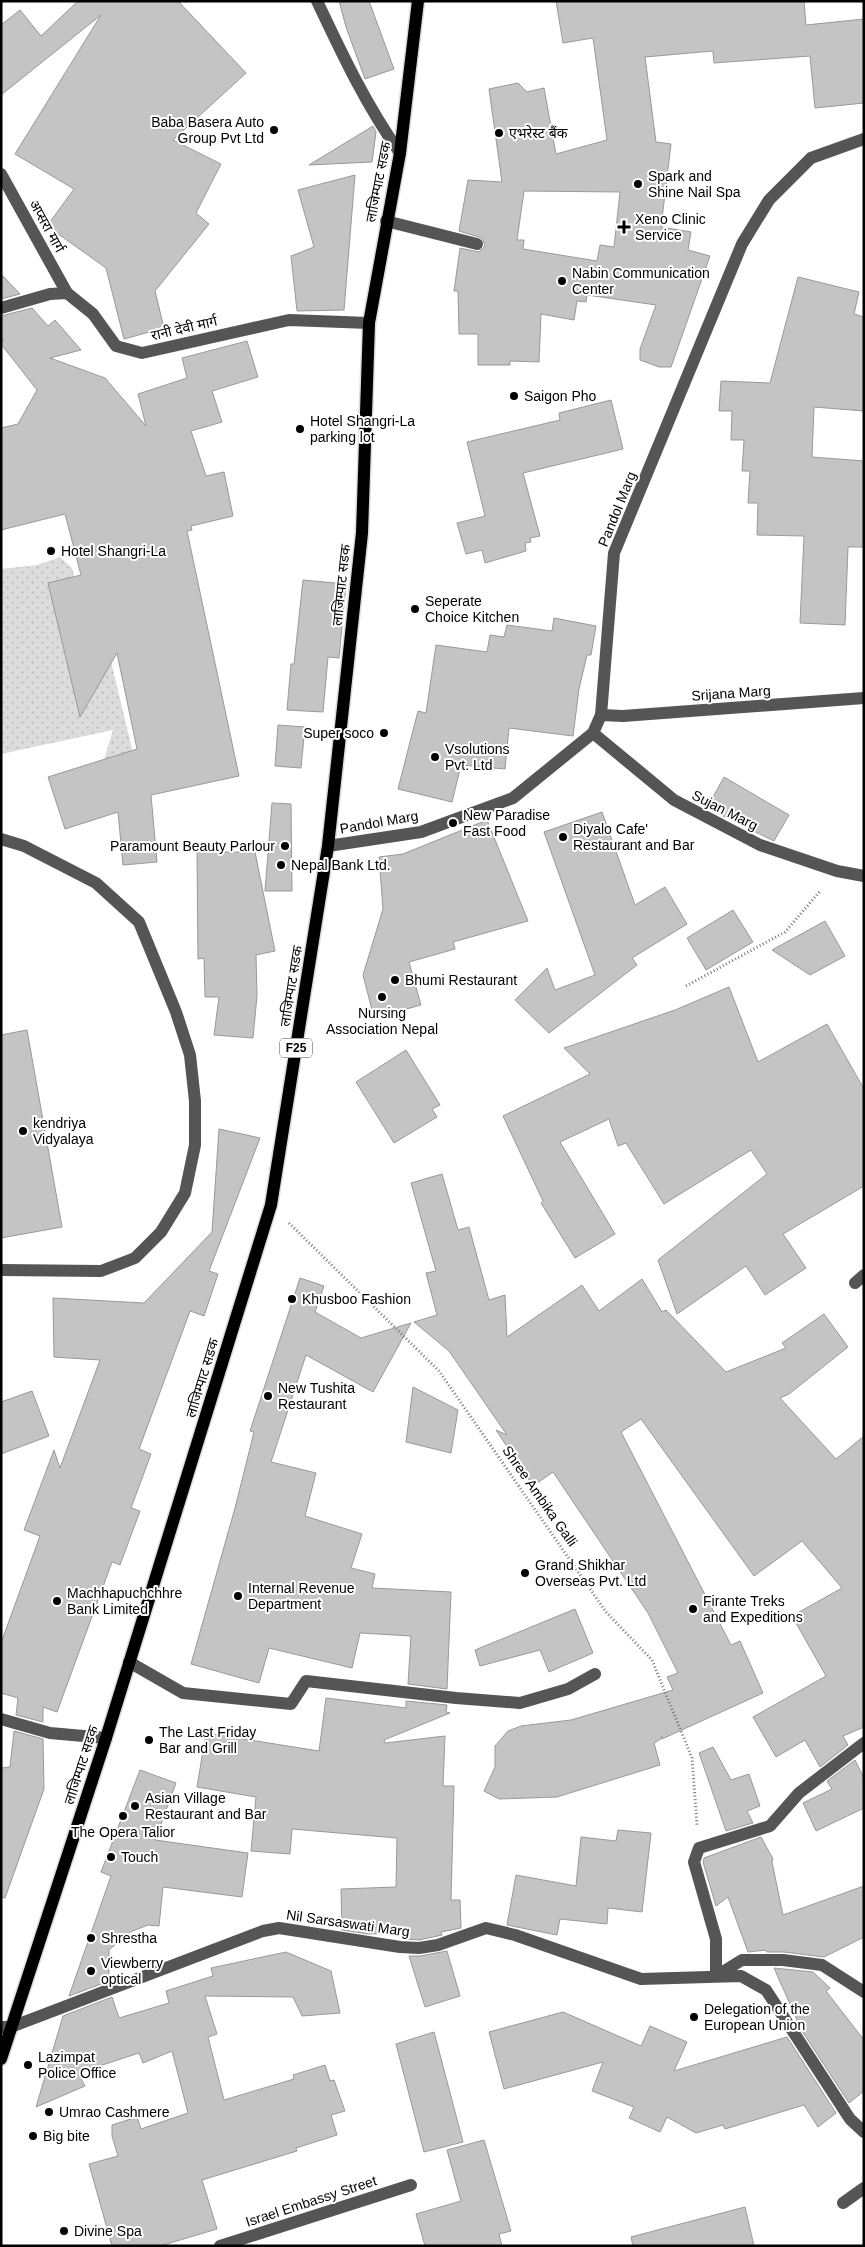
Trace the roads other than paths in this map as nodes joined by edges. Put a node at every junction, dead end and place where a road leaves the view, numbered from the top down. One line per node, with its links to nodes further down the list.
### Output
1 (317, 1): 4 (street)
2 (418, 1): 4 (main road, लाजिम्पाट सडक / F25)
3 (864, 139): 12 (street, Pandol Marg)
4 (400, 153): 6 (main road, लाजिम्पाट सडक / F25)
5 (1, 174): 8 (street, अप्सरा मार्ग)
6 (386, 221): 7 (street); 10 (main road, लाजिम्पाट सडक / F25)
7 (477, 244)
8 (67, 293): 9 (street); 10 (street, रानी देवी मार्ग)
9 (1, 308)
10 (369, 323): 15 (main road, लाजिम्पाट सडक / F25)
11 (864, 698): 12 (street, Srijana Marg)
12 (601, 715): 13 (street, Pandol Marg)
13 (593, 733): 15 (street, Pandol Marg); 16 (street, Sujan Marg)
14 (1, 840): 17 (street)
15 (328, 846): 18 (main road, लाजिम्पाट सडक / F25)
16 (864, 876)
17 (1, 1270)
18 (130, 1662): 19 (street); 21 (main road, लाजिम्पाट सडक / F25)
19 (595, 1674)
20 (1, 1720): 21 (street)
21 (106, 1738): 25 (main road, लाजिम्पाट सडक / F25)
22 (864, 1743): 23 (street)
23 (716, 1976): 24 (street); 25 (street, Nil Sarsaswati Marg); 27 (street, Nil Sarsaswati Marg)
24 (864, 1992)
25 (6, 2027): 26 (main road, लाजिम्पाट सडक / F25)
26 (1, 2059)
27 (864, 2132)
28 (411, 2185): 31 (street, Israel Embassy Street)
29 (864, 2188): 30 (street)
30 (843, 2203)
31 (220, 2246)

